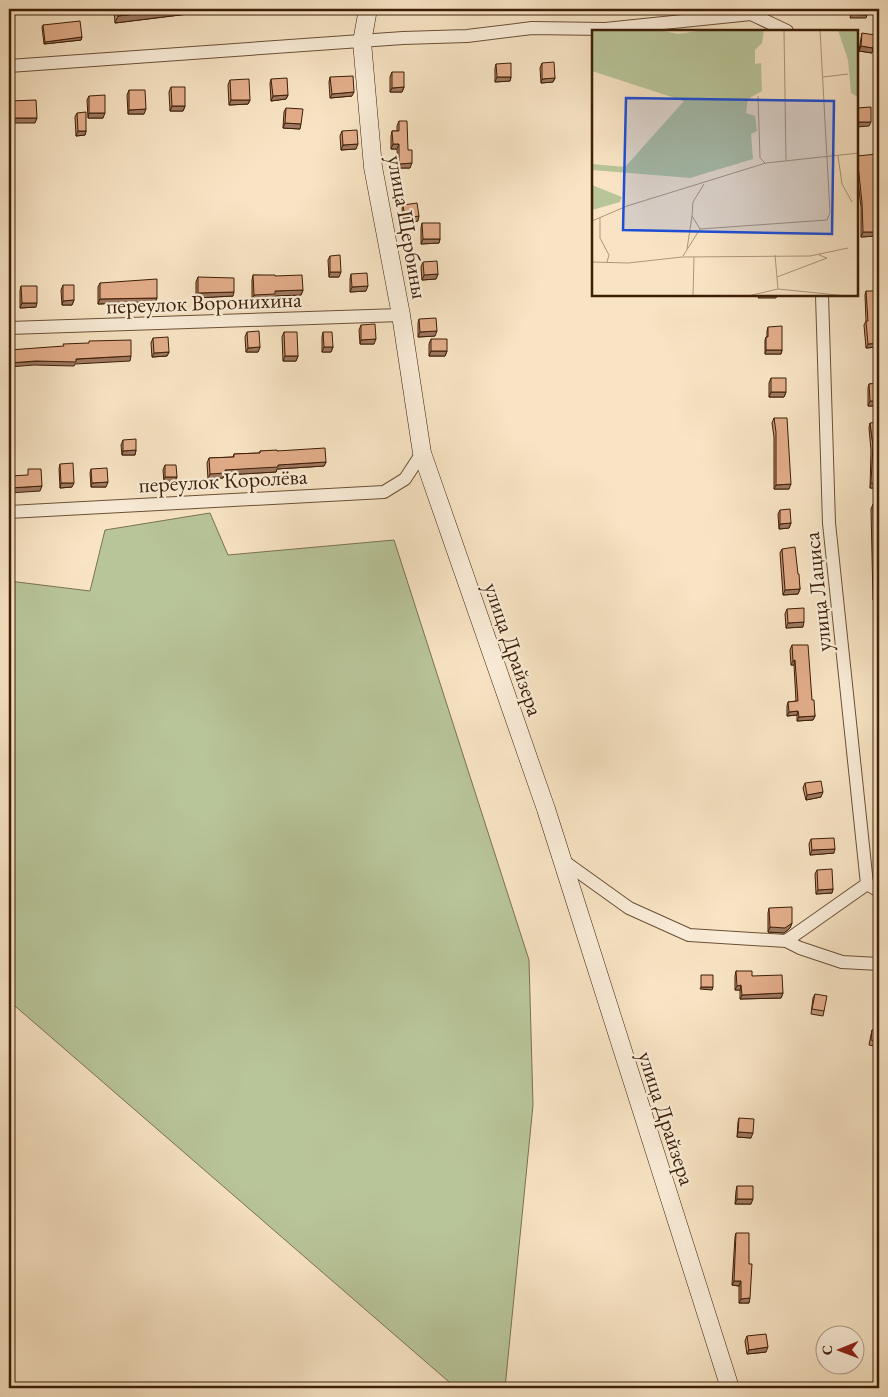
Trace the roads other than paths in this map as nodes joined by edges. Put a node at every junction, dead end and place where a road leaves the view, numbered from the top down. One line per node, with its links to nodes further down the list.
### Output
1 (368, 9): 3 (street, улица Щербины)
2 (785, 30): 3 (street)
3 (362, 42): 4 (street); 6 (street, улица Щербины)
4 (9, 66)
5 (822, 296): 11 (street, улица Лациса)
6 (401, 316): 7 (street, переулок Воронихина); 8 (street, улица Щербины)
7 (9, 328)
8 (422, 453): 9 (street, переулок Королёва); 10 (street, улица Драйзера)
9 (9, 512)
10 (562, 860): 13 (street); 15 (street, улица Драйзера)
11 (867, 884): 12 (street); 13 (street)
12 (879, 892)
13 (786, 941): 14 (street)
14 (879, 964)
15 (730, 1388)

